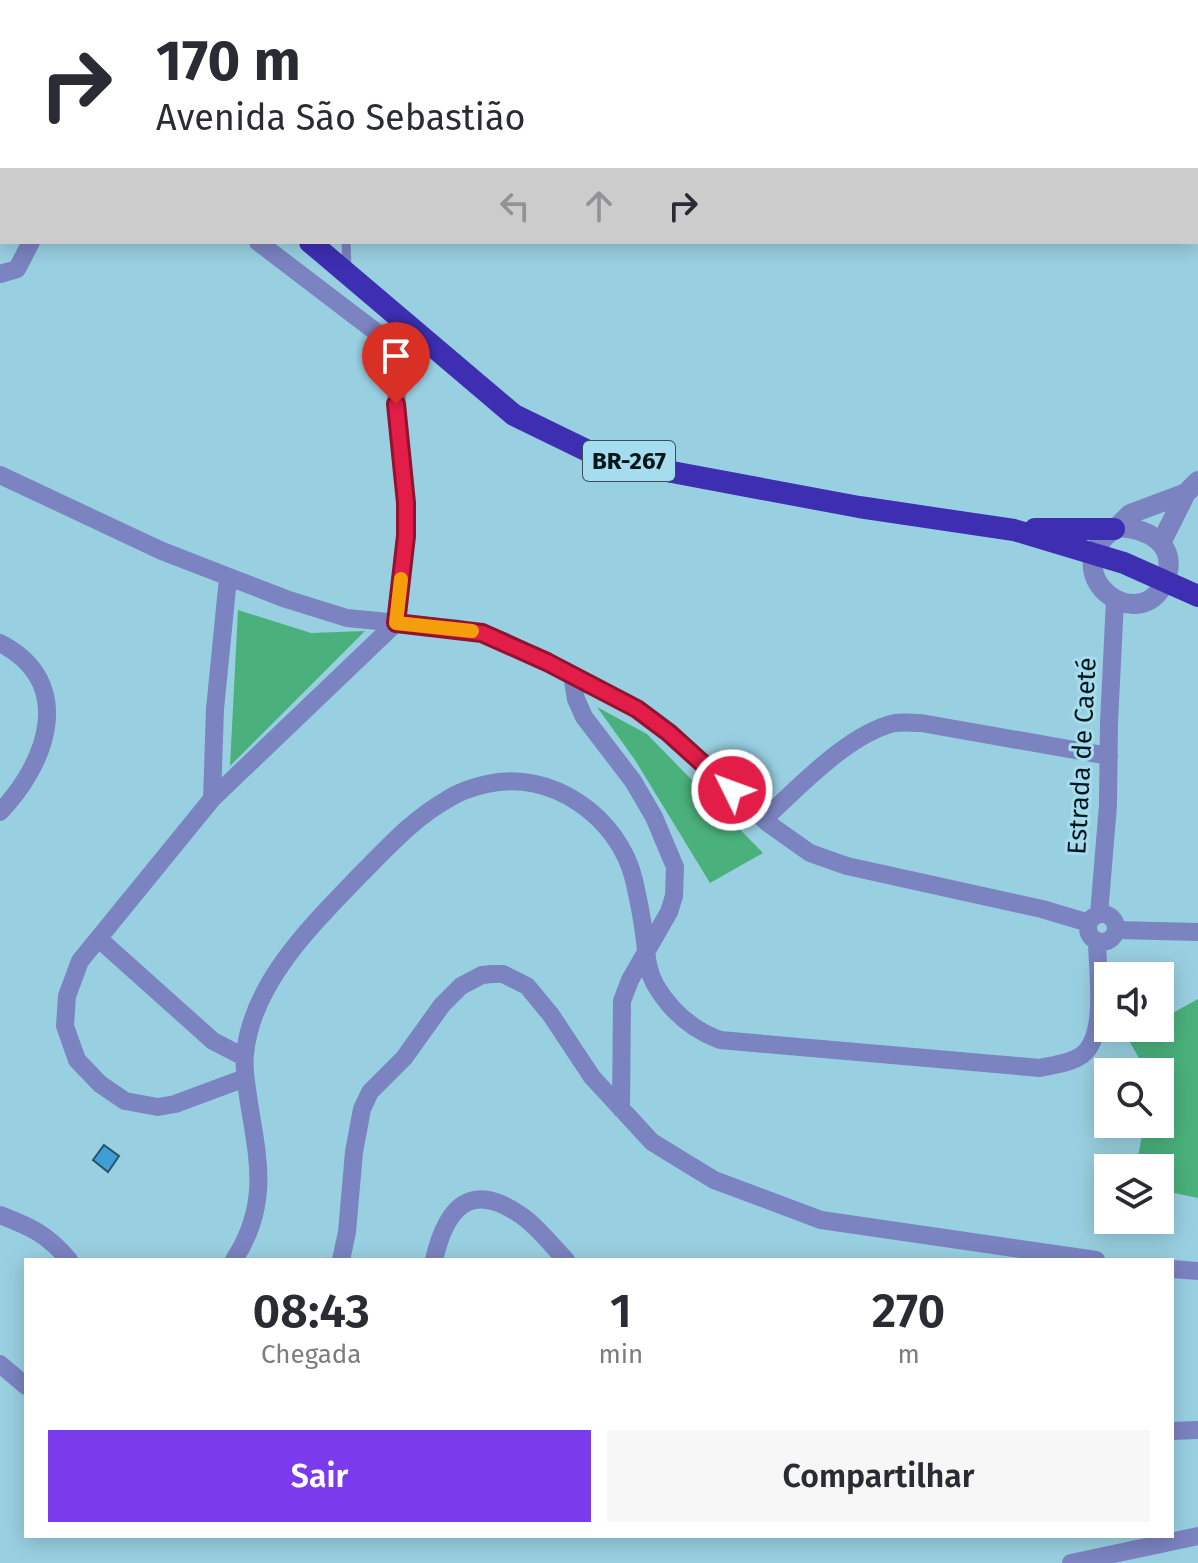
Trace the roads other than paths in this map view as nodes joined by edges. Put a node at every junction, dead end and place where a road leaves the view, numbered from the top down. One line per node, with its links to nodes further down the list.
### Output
1 (30, 244): 6 (street)
2 (261, 244): 8 (street)
3 (312, 244): 5 (highway, BR-267)
4 (346, 244): 5 (lane)
5 (347, 272): 7 (highway, BR-267)
6 (0, 274)
7 (413, 331): 8 (street); 12 (highway, BR-267)
8 (401, 351): 19 (street)
9 (4, 480): 15 (street)
10 (1192, 487): 11 (street); 13 (street)
11 (1115, 528): 12 (highway); 13 (street); 14 (street)
12 (1014, 530): 14 (highway, BR-267)
13 (1161, 543): 16 (street)
14 (1095, 553): 16 (highway, BR-267); 18 (street)
15 (228, 578): 19 (street); 23 (street)
16 (1165, 580): 17 (highway, BR-267); 18 (street)
17 (1198, 596)
18 (1115, 600): 22 (street, Estrada de Caeté)
19 (396, 623): 21 (street); 23 (street)
20 (0, 643): 24 (street)
21 (572, 675): 25 (street); 29 (street)
22 (1109, 756): 25 (street); 26 (street, Estrada de Caeté)
23 (212, 799): 28 (street)
24 (0, 812)
25 (764, 819): 26 (street)
26 (1095, 926): 27 (street); 29 (street, Estrada de Caeté)
27 (1198, 932)
28 (99, 939): 30 (street); 31 (street)
29 (645, 956): 30 (street); 32 (street)
30 (244, 1057): 31 (street)
31 (245, 1078): 35 (street)
32 (621, 1109): 36 (street); 39 (street)
33 (0, 1215): 34 (street)
34 (67, 1258)
35 (235, 1258)
36 (341, 1258)
37 (435, 1258): 38 (street)
38 (564, 1258)
39 (1082, 1258)
40 (1174, 1269): 41 (street)
41 (1198, 1271)
42 (0, 1364): 43 (street)
43 (24, 1384)
44 (1198, 1430): 45 (street)
45 (1174, 1431)
46 (1198, 1536): 47 (street)
47 (1071, 1563)

